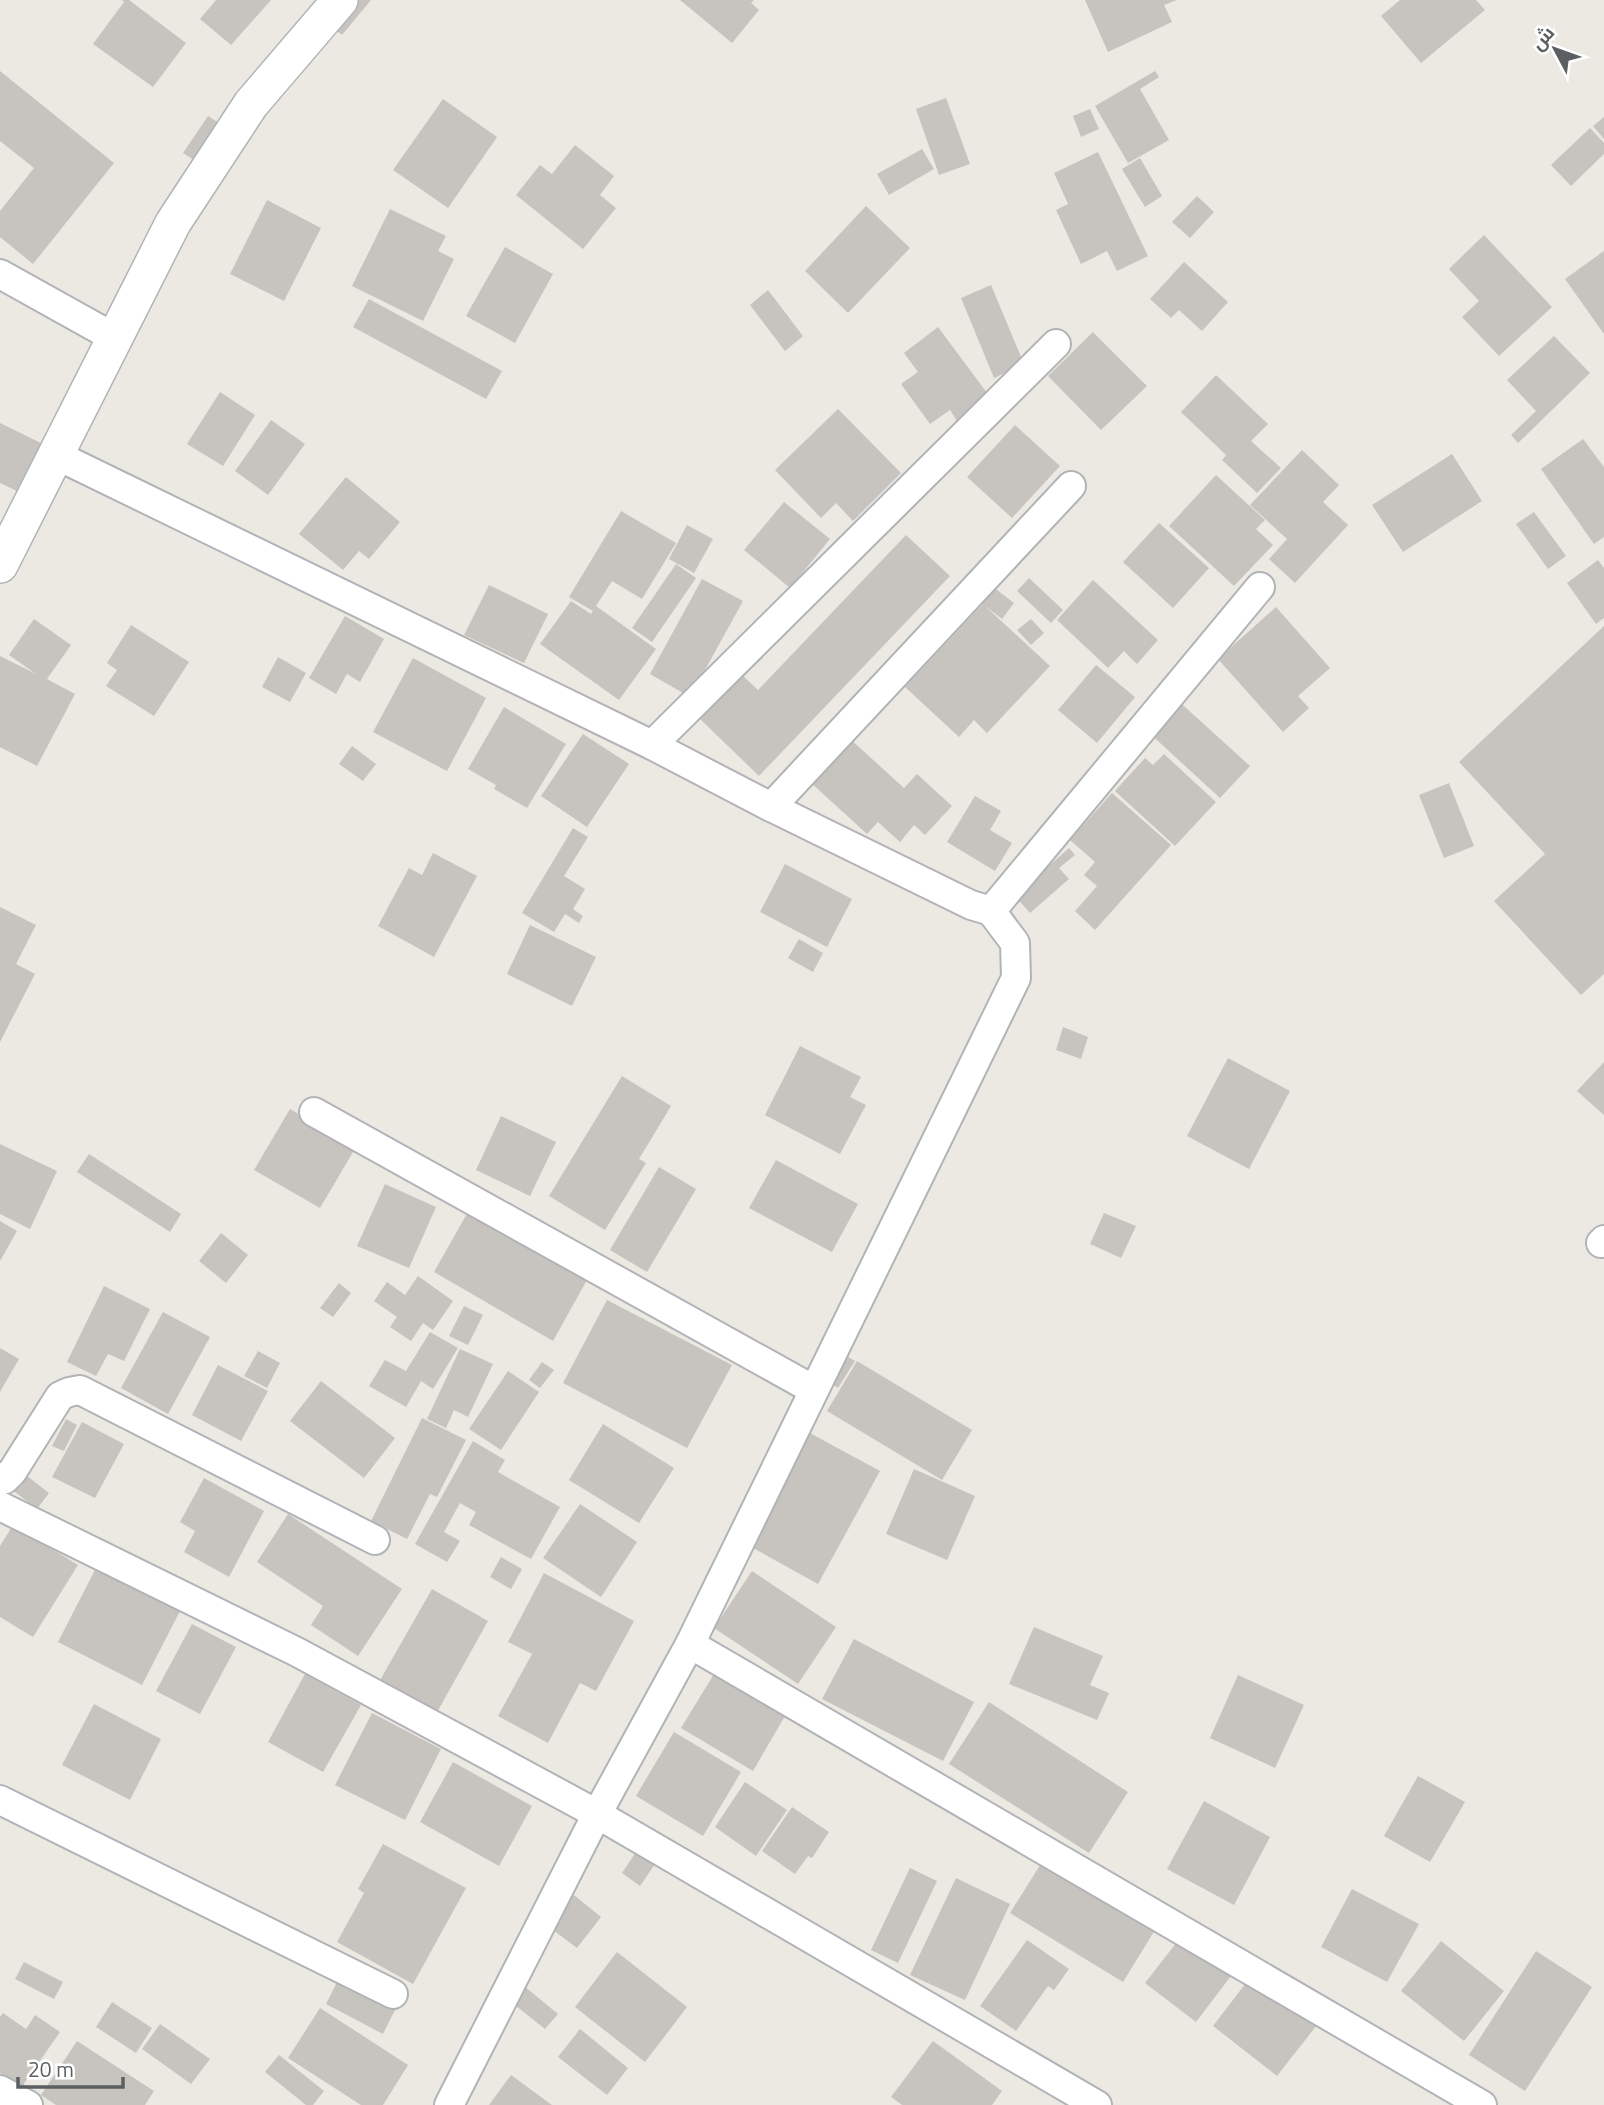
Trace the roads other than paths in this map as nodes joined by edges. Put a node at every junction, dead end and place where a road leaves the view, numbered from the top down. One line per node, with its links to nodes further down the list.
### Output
1 (340, 0): 3 (street)
2 (0, 274): 3 (street)
3 (115, 338): 5 (street)
4 (1056, 344): 9 (street)
5 (56, 455): 7 (street); 9 (street)
6 (1071, 486): 10 (street)
7 (0, 565)
8 (1260, 587): 11 (street)
9 (652, 745): 10 (street)
10 (771, 807): 11 (street)
11 (991, 911): 13 (street)
12 (314, 1112): 13 (street)
13 (814, 1390): 16 (street)
14 (1, 1489): 15 (street); 18 (street)
15 (375, 1540)
16 (690, 1644): 18 (street); 24 (street)
17 (0, 1800): 19 (street)
18 (597, 1814): 22 (street); 23 (street)
19 (393, 1994)
20 (0, 2090): 21 (street)
21 (28, 2105)
22 (449, 2105)
23 (1097, 2105)
24 (1482, 2105)

